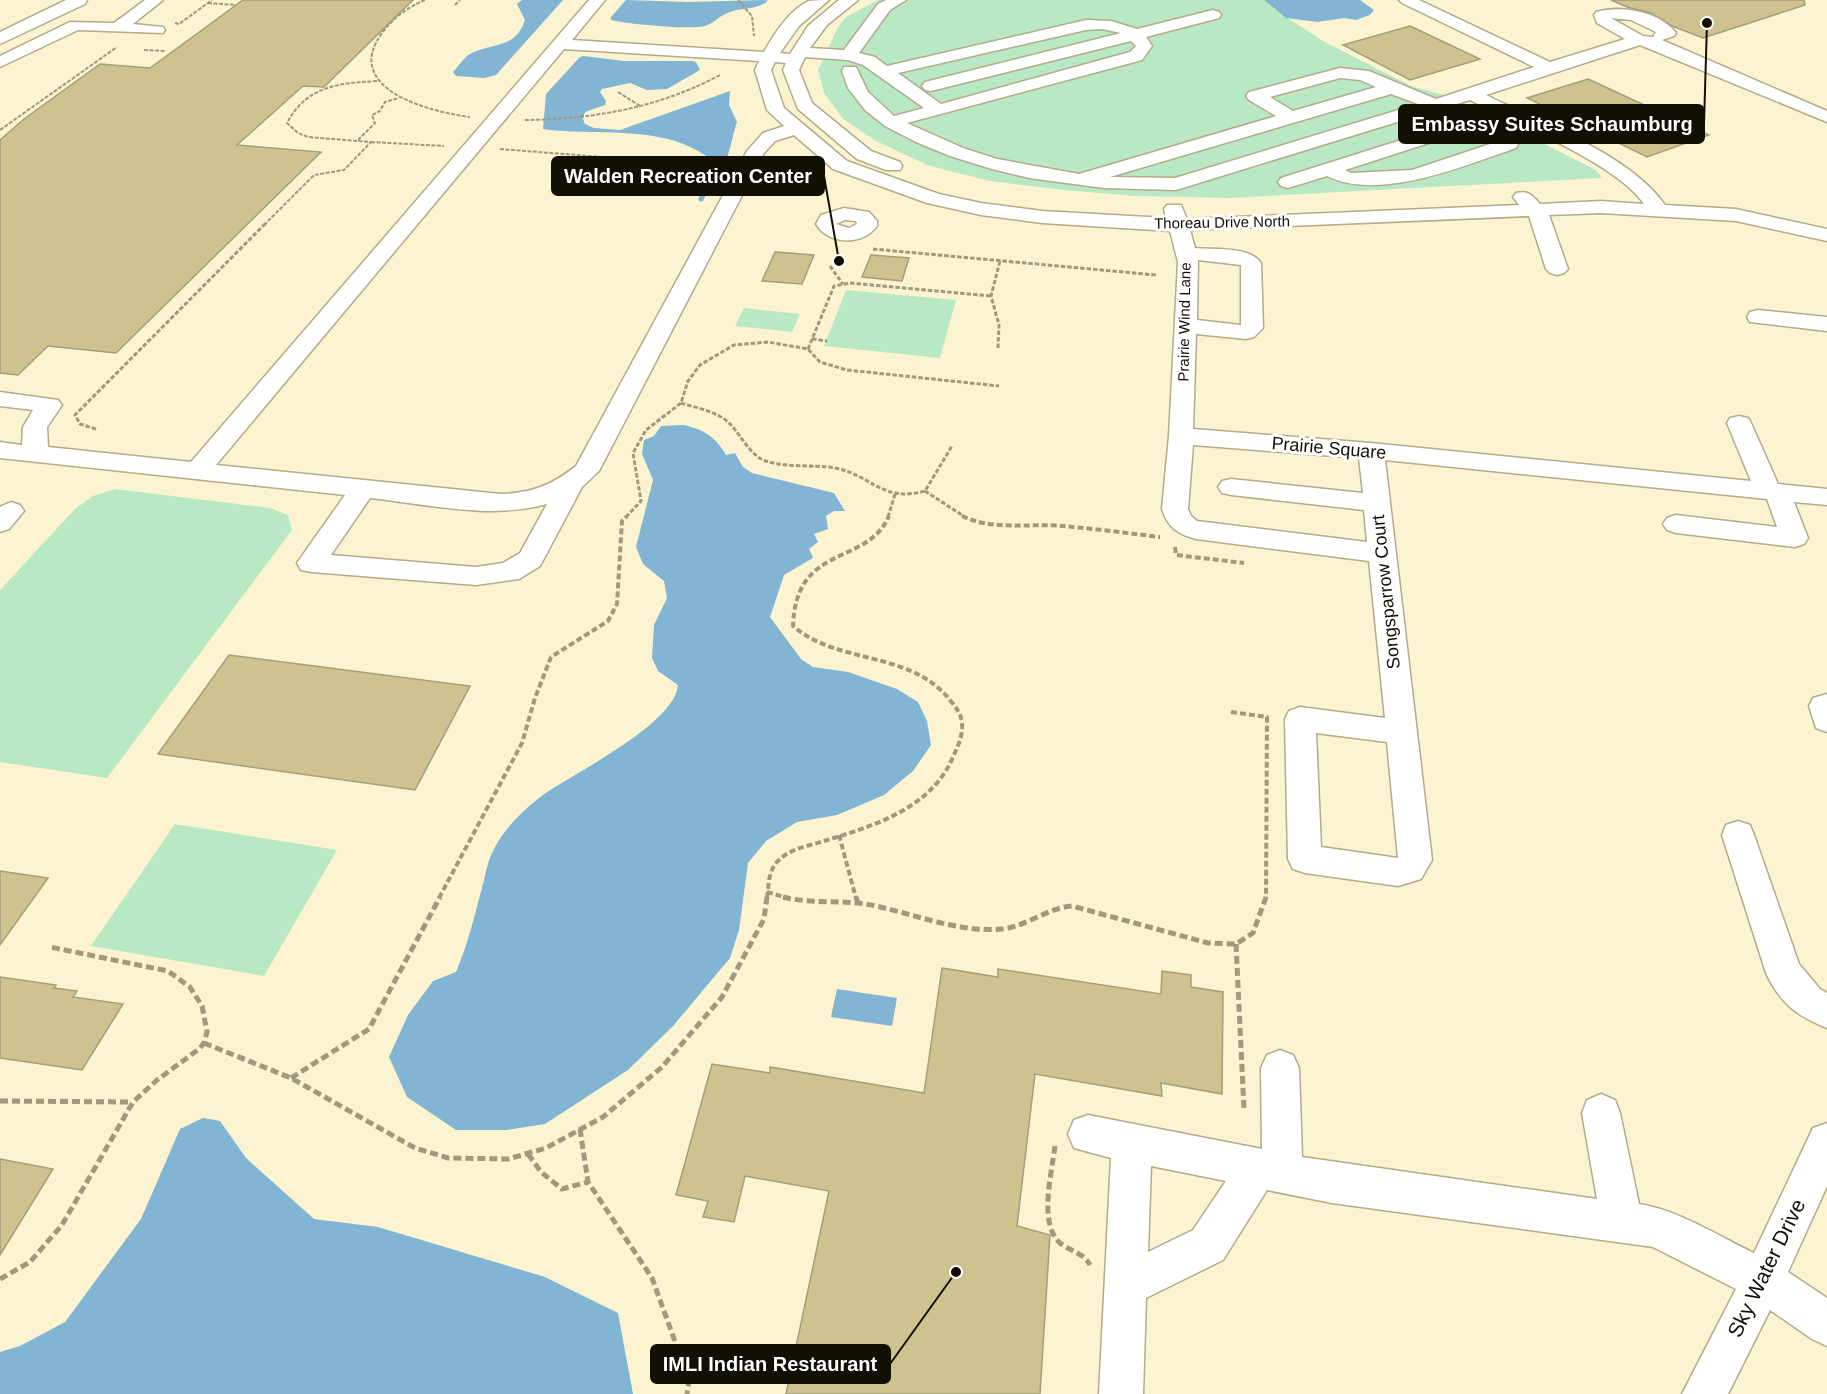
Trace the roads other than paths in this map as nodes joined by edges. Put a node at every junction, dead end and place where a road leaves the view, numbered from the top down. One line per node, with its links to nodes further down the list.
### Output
1 (42, 0): 10 (highway)
2 (79, 0): 15 (highway)
3 (155, 0): 11 (street)
4 (597, 0): 13 (street)
5 (821, 0): 18 (street)
6 (850, 0): 19 (street)
7 (898, 0): 21 (street)
8 (1407, 0): 23 (street)
9 (1213, 15): 14 (street)
10 (0, 20)
11 (117, 28): 12 (street); 20 (street)
12 (157, 30)
13 (571, 30): 16 (street); 17 (street)
14 (1134, 34): 22 (street); 25 (street); 29 (street)
15 (0, 39)
16 (559, 44): 17 (street); 60 (street)
17 (748, 48): 18 (street)
18 (773, 50): 19 (street); 35 (street, Thoreau Drive North)
19 (798, 52): 21 (street); 36 (street, Thoreau Drive North)
20 (0, 62)
21 (850, 63): 24 (street); 33 (street)
22 (905, 67): 24 (street); 25 (street)
23 (1549, 68): 27 (street); 32 (street)
24 (885, 71): 30 (street)
25 (932, 86): 29 (street)
26 (1392, 88): 28 (street); 31 (street); 31 (street)
27 (1470, 94): 28 (street); 41 (street)
28 (1433, 104): 34 (street); 38 (street)
29 (958, 105): 30 (street)
30 (938, 110): 33 (street)
31 (1290, 117): 38 (street)
32 (1827, 117)
33 (891, 122): 38 (street)
34 (1470, 124): 37 (street); 37 (street)
35 (796, 128): 39 (street, Thoreau Drive North); 61 (street)
36 (894, 167): 39 (street); 46 (street, Thoreau Drive North)
37 (1330, 170): 40 (street)
38 (1082, 178)
39 (875, 179): 45 (street); 46 (street, Thoreau Drive North)
40 (1288, 182)
41 (1646, 192): 42 (street, Thoreau Drive North); 43 (street); 47 (street, Thoreau Drive North)
42 (1521, 195): 44 (street); 46 (street, Thoreau Drive North)
43 (1658, 209): 44 (street, Thoreau Drive North); 48 (street, Thoreau Drive North)
44 (1534, 210): 46 (street, Thoreau Drive North); 50 (street)
45 (835, 216)
46 (1176, 217): 49 (street, Prairie Wind Lane)
47 (1827, 220)
48 (1827, 235)
49 (1186, 253): 53 (street, Prairie Wind Lane); 53 (street)
50 (1557, 269)
51 (1758, 317): 52 (street)
52 (1827, 324)
53 (1185, 326): 56 (street, Prairie Wind Lane)
54 (0, 399): 59 (street)
55 (1739, 423): 64 (street)
56 (1181, 436): 58 (street, Prairie Square); 68 (street)
57 (0, 450): 59 (street)
58 (1371, 451): 64 (street, Prairie Square); 66 (street, Songsparrow Court)
59 (37, 454): 60 (street)
60 (196, 472): 63 (street)
61 (570, 484): 63 (street); 63 (street)
62 (1231, 487): 66 (street)
63 (363, 489)
64 (1773, 492): 65 (street); 67 (street)
65 (1827, 497)
66 (1376, 503): 68 (street, Songsparrow Court)
67 (1676, 524)
68 (1382, 553): 71 (street, Songsparrow Court)
69 (1827, 705): 70 (street)
70 (1827, 720)
71 (1401, 732): 71 (street, Songsparrow Court)
72 (1738, 835): 73 (street)
73 (1827, 1011)
74 (1280, 1068): 79 (street)
75 (1600, 1113): 80 (street)
76 (1088, 1134): 77 (street)
77 (1132, 1142): 79 (street); 82 (street)
78 (1827, 1142): 81 (street, Sky Water Drive)
79 (1270, 1170): 80 (street); 82 (street)
80 (1622, 1222): 81 (street)
81 (1762, 1280): 83 (street); 85 (street, Sky Water Drive)
82 (1125, 1286): 84 (street)
83 (1827, 1324)
84 (1120, 1394)
85 (1704, 1394)

